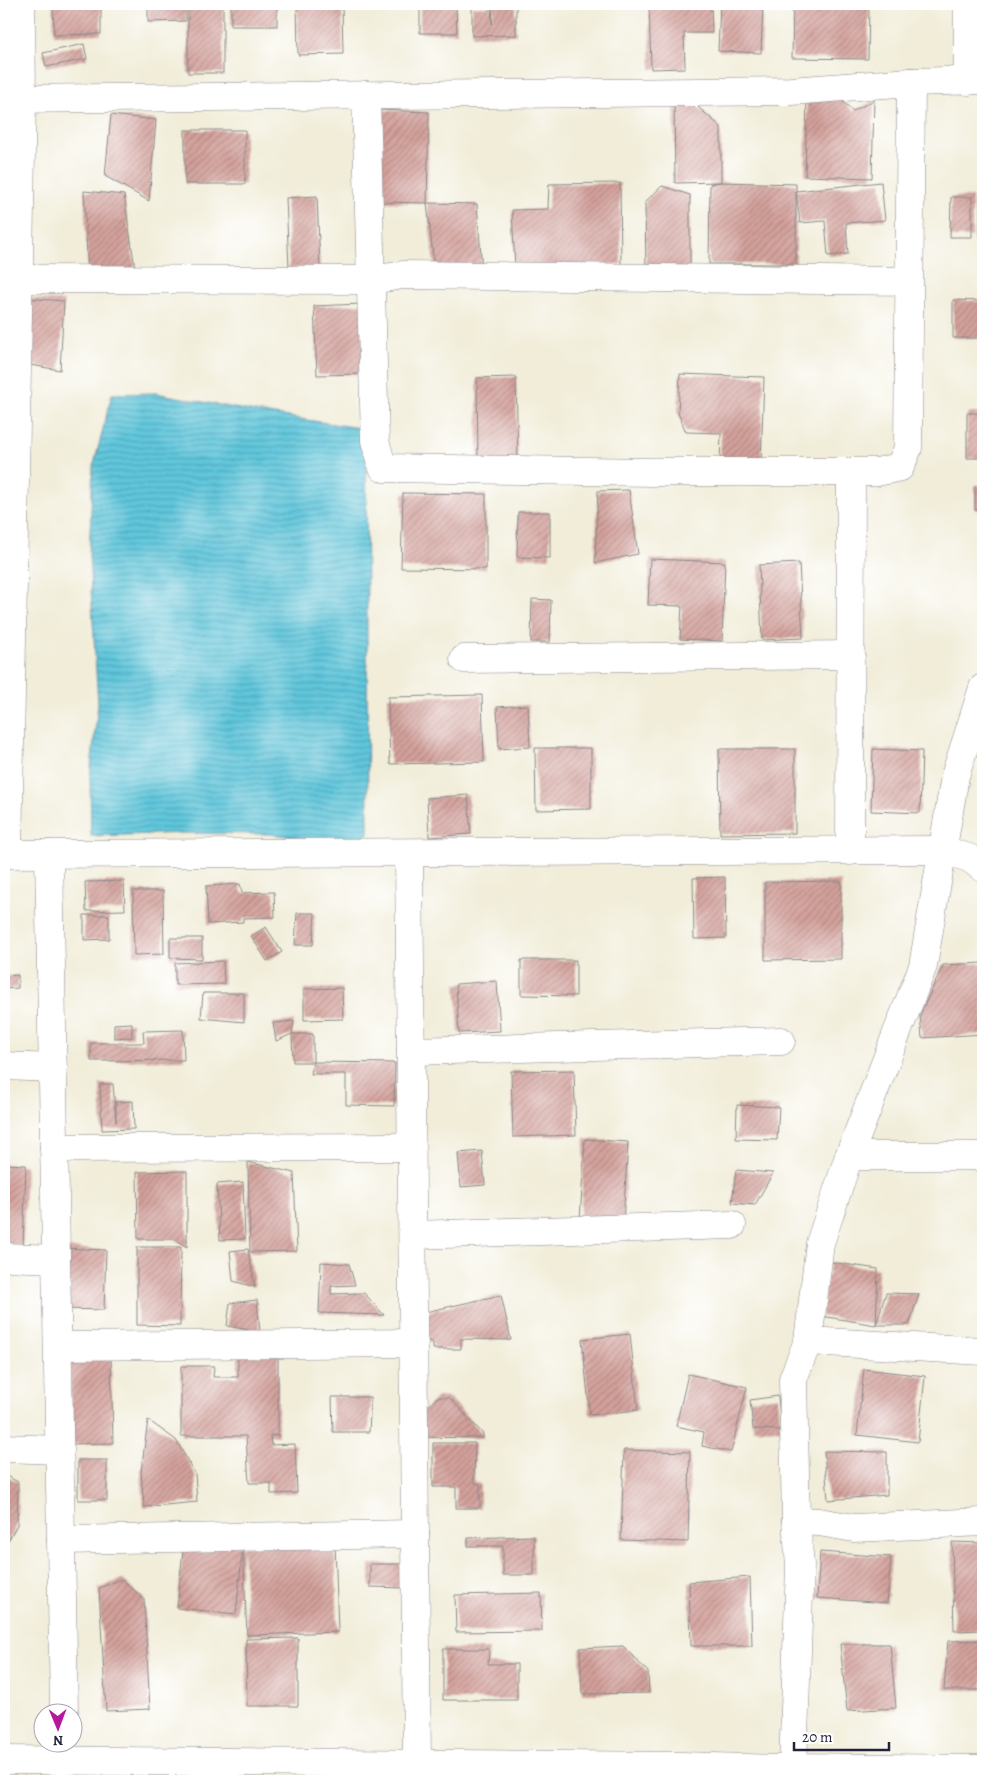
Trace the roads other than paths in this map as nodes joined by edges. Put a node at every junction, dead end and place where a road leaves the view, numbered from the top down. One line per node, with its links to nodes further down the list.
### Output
1 (21, 4): 6 (street)
2 (968, 4): 3 (street)
3 (976, 81): 4 (street)
4 (911, 82): 5 (street); 9 (street)
5 (366, 96): 6 (street); 8 (street)
6 (13, 99): 7 (street)
7 (18, 279): 8 (street); 13 (street)
8 (372, 280): 9 (street); 10 (street)
9 (910, 281): 10 (street)
10 (851, 472): 11 (street)
11 (851, 656): 12 (street); 16 (street)
12 (464, 659)
13 (8, 674): 18 (street)
14 (983, 688): 15 (street)
15 (943, 850): 16 (street); 20 (street); 27 (street)
16 (850, 851): 17 (street)
17 (409, 853): 19 (street); 22 (street)
18 (6, 854): 19 (street)
19 (49, 854): 24 (street)
20 (983, 868)
21 (781, 1042): 22 (street)
22 (411, 1051): 25 (street)
23 (4, 1066): 24 (street)
24 (53, 1068): 26 (street)
25 (412, 1147): 26 (street); 30 (street)
26 (54, 1148): 32 (street)
27 (849, 1156): 28 (street); 33 (street)
28 (983, 1156)
29 (732, 1225): 30 (street)
30 (413, 1235): 34 (street)
31 (4, 1257): 32 (street)
32 (56, 1259): 35 (street)
33 (808, 1341): 36 (street); 39 (street)
34 (414, 1343): 35 (street); 41 (street)
35 (58, 1346): 38 (street)
36 (983, 1351)
37 (4, 1448): 38 (street)
38 (60, 1450): 42 (street)
39 (796, 1521): 40 (street); 49 (street)
40 (983, 1522)
41 (415, 1534): 42 (street); 47 (street)
42 (61, 1540): 43 (street)
43 (64, 1702)
44 (58, 1752): 46 (street)
45 (82, 1752): 47 (street)
46 (4, 1760)
47 (417, 1764): 50 (street)
48 (983, 1769): 49 (street)
49 (783, 1773): 50 (street)
50 (681, 1774)

